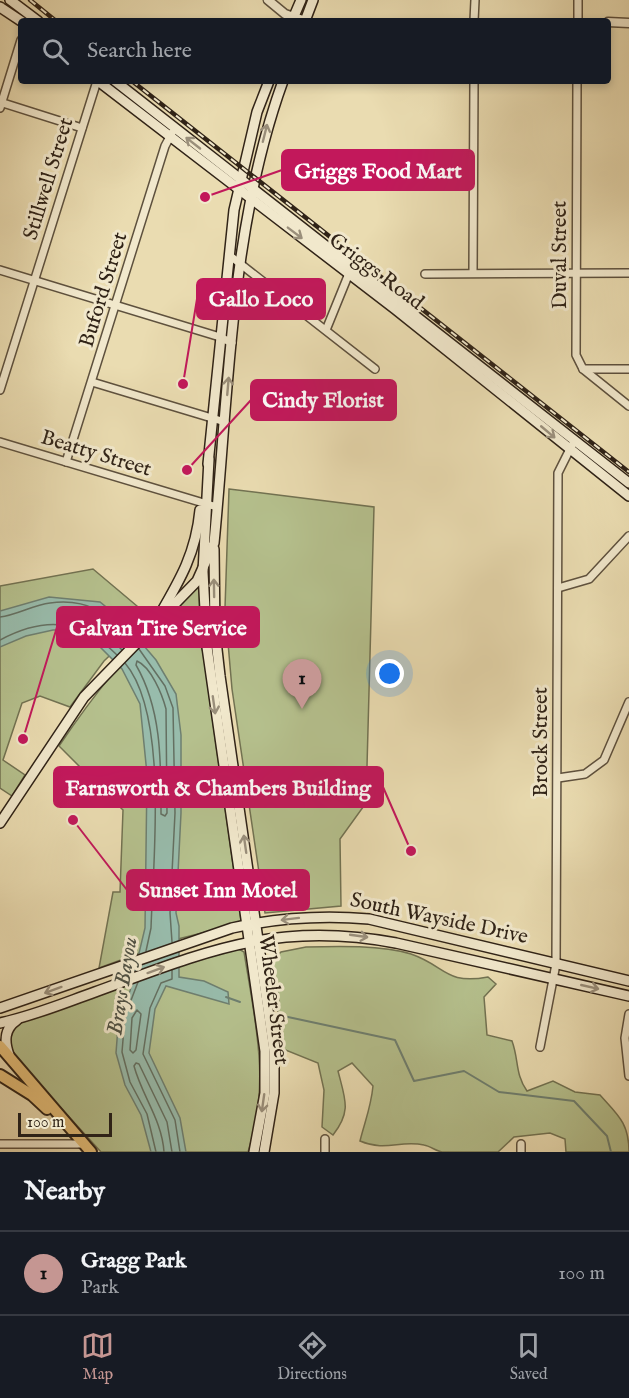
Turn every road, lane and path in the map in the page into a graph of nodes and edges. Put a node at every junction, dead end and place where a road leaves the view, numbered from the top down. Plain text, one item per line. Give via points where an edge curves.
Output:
1 (10, 0) edge
2 (268, 0) edge
3 (301, 0) edge
4 (313, 0) edge
5 (476, 0) edge
6 (578, 0) edge
7 (0, 7) edge
8 (28, 18) edge
9 (292, 18) edge
10 (293, 18) edge
11 (306, 18) edge
12 (474, 18) edge
13 (578, 18) edge
14 (18, 19) edge
15 (611, 22) edge
16 (629, 22) edge
17 (18, 50) edge
18 (96, 84) edge
19 (101, 84) edge
20 (119, 84) edge
21 (268, 84) edge
22 (282, 84) edge
23 (474, 84) edge
24 (578, 84) edge
25 (1, 104) edge
26 (82, 128) junction
27 (175, 128) junction
28 (170, 138) junction
29 (240, 178) junction
30 (251, 187) junction
31 (237, 189) junction
32 (249, 198) junction
33 (229, 255) junction
34 (241, 264) junction
35 (0, 270) edge
36 (351, 270) junction
37 (472, 272) junction
38 (577, 273) junction
39 (629, 273) edge
40 (425, 274) dead end
41 (36, 281) junction
42 (116, 305) junction
43 (326, 330) junction
44 (220, 337) junction
45 (232, 343) junction
46 (375, 369) dead end
47 (583, 369) junction
48 (629, 369) edge
49 (92, 382) junction
50 (0, 390) edge
51 (629, 406) edge
52 (211, 419) junction
53 (225, 422) junction
54 (0, 442) edge
55 (572, 445) junction
56 (66, 462) junction
57 (629, 483) edge
58 (629, 496) edge
59 (204, 503) junction
60 (217, 507) junction
61 (629, 536) edge
62 (214, 543) junction
63 (203, 572) junction
64 (558, 588) junction
65 (156, 621) junction
66 (207, 647) junction
67 (629, 702) edge
68 (558, 778) junction
69 (0, 823) edge
70 (336, 916) junction
71 (257, 923) junction
72 (246, 925) junction
73 (335, 933) junction
74 (259, 939) junction
75 (248, 941) junction
76 (556, 964) junction
77 (553, 978) junction
78 (629, 981) edge
79 (629, 996) edge
80 (0, 1008) edge
81 (629, 1014) edge
82 (17, 1020) junction
83 (0, 1023) edge
84 (0, 1046) edge
85 (540, 1047) dead end
86 (269, 1051) junction
87 (10, 1057) junction
88 (0, 1075) edge
89 (629, 1076) edge
90 (62, 1120) junction
91 (263, 1138) junction
92 (325, 1139) dead end
93 (0, 1144) edge
94 (88, 1148) edge
95 (254, 1152) edge
96 (264, 1152) edge
97 (325, 1152) edge

1 - 8 main road
2 - 9 street
3 - 10 main road
4 - 11 main road
5 - 12 street
6 - 13 street
7 - 14 main road
15 - 16 street
17 - 25 street
18 - 26 street, Stillwell Street
19 - 28 main road, Griggs Road
20 - 27 main road, Griggs Road
21 - 29 main road
30 -> 22 main road
23 - 37 street
24 - 38 street, Duval Street
25 - 26 street
26 - 41 street, Stillwell Street
27 - 28 street, Buford Street
29 -> 27 main road, Griggs Road
28 - 31 main road, Griggs Road
28 - 42 street, Buford Street
29 - 30 main road, Griggs Road
29 - 31 main road
30 - 32 main road
30 - 36 main road, Griggs Road
31 - 32 main road, Griggs Road
31 - 33 main road
32 - 34 main road
32 -> 36 main road, Griggs Road
33 - 34 street
33 - 44 main road
34 - 43 street
34 - 45 main road
35 - 41 street
36 - 43 street
36 - 55 main road, Griggs Road
37 - 38 street
37 - 40 street
38 - 39 street
38 - 47 street, Duval Street via 576,355
41 - 42 street
41 - 50 street, Stillwell Street
42 - 44 street
42 - 49 street, Buford Street
43 - 46 street
44 - 45 street
44 - 52 main road
53 -> 45 main road
47 - 48 street
47 - 51 street
49 - 52 street
49 - 56 street, Buford Street
52 - 53 street
52 - 59 main road
53 - 60 main road
54 - 56 street, Beatty Street
55 - 57 main road, Griggs Road
55 - 58 main road, Griggs Road
55 - 64 street, Brock Street via 558,473
56 - 59 street, Beatty Street
59 - 60 street, Beatty Street
59 - 63 main road, Wheeler Street
59 - 65 main road via 192,553
60 - 62 main road
61 - 64 street via 589,579
62 - 63 main road
71 -> 62 main road, Wheeler Street via 215,632
63 - 65 main road via 178,603
63 - 66 main road, Wheeler Street
64 - 68 street, Brock Street
65 - 66 main road via 181,620 194,626
65 - 69 main road via 84,697
66 -> 72 main road, Wheeler Street
67 - 68 street via 604,760 585,774
68 - 76 street, Brock Street
70 -> 71 main road, South Wayside Drive
70 - 73 main road
70 - 76 main road, South Wayside Drive via 369,919
71 - 72 main road, South Wayside Drive
71 - 74 main road, Wheeler Street
72 - 75 main road, Wheeler Street
72 -> 80 main road, South Wayside Drive
73 - 74 main road, South Wayside Drive
73 -> 77 main road, South Wayside Drive
74 - 75 main road, South Wayside Drive
74 - 86 main road, Wheeler Street
82 -> 75 main road, South Wayside Drive via 209,951
75 - 86 main road, Wheeler Street
76 - 77 street, Brock Street
76 - 78 main road, South Wayside Drive
77 -> 79 main road, South Wayside Drive
77 - 85 street, Brock Street
81 - 89 street via 625,1038
82 - 83 main road, South Wayside Drive
82 - 87 main road via 7,1029 5,1038
84 - 87 main road
86 - 91 main road, Wheeler Street via 274,1093
87 - 90 main road
88 - 90 main road
90 - 94 main road
91 - 95 main road, Wheeler Street
91 - 96 main road, Wheeler Street
92 - 97 street
93 - 94 street

